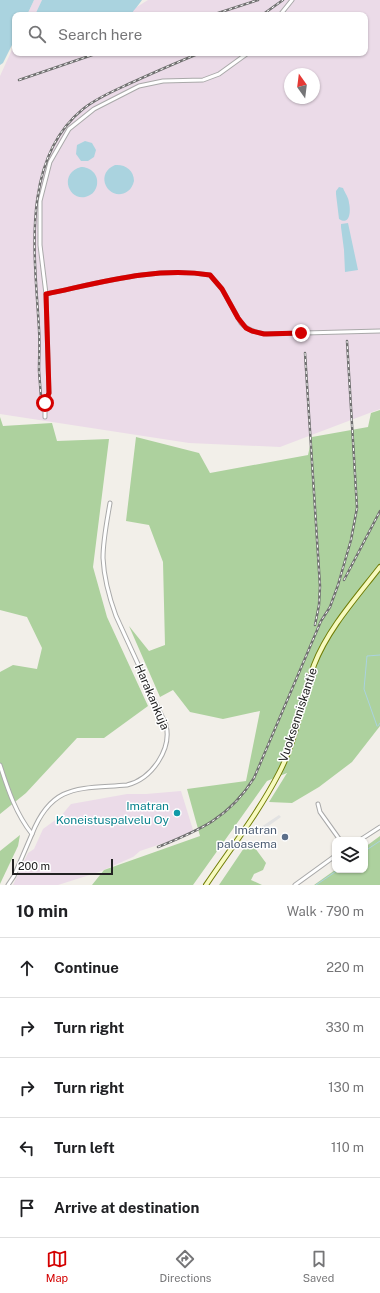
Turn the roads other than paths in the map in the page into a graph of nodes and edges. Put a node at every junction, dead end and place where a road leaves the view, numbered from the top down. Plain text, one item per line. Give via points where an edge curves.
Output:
1 (292, 0) edge
2 (282, 12) edge
3 (244, 56) edge
4 (46, 294) junction
5 (380, 331) edge
6 (45, 417) dead end
7 (110, 503) dead end
8 (380, 567) edge
9 (0, 765) edge
10 (318, 804) dead end
11 (380, 827) edge
12 (32, 834) junction
13 (338, 837) edge
14 (365, 837) edge
15 (332, 858) edge
16 (8, 885) edge
17 (206, 885) edge
18 (294, 885) edge

1 - 2 street
3 - 4 street via 219,74 203,80 163,81 139,86 94,109 69,129 50,162 40,201 40,245
4 - 5 street via 150,274 196,273 210,275 222,289 241,323 252,331 267,334
4 - 6 street via 49,393 45,403
7 - 12 street, Harakankuja via 103,557 110,599 166,724 167,741 155,766 142,778 127,785 83,788 62,794 42,813
8 - 17 street, Vuoksenniskantie via 327,638 314,666 280,772
9 - 12 street via 14,805
10 - 13 street via 320,812
11 - 14 street
12 - 16 street, Harakankuja
15 - 18 street

